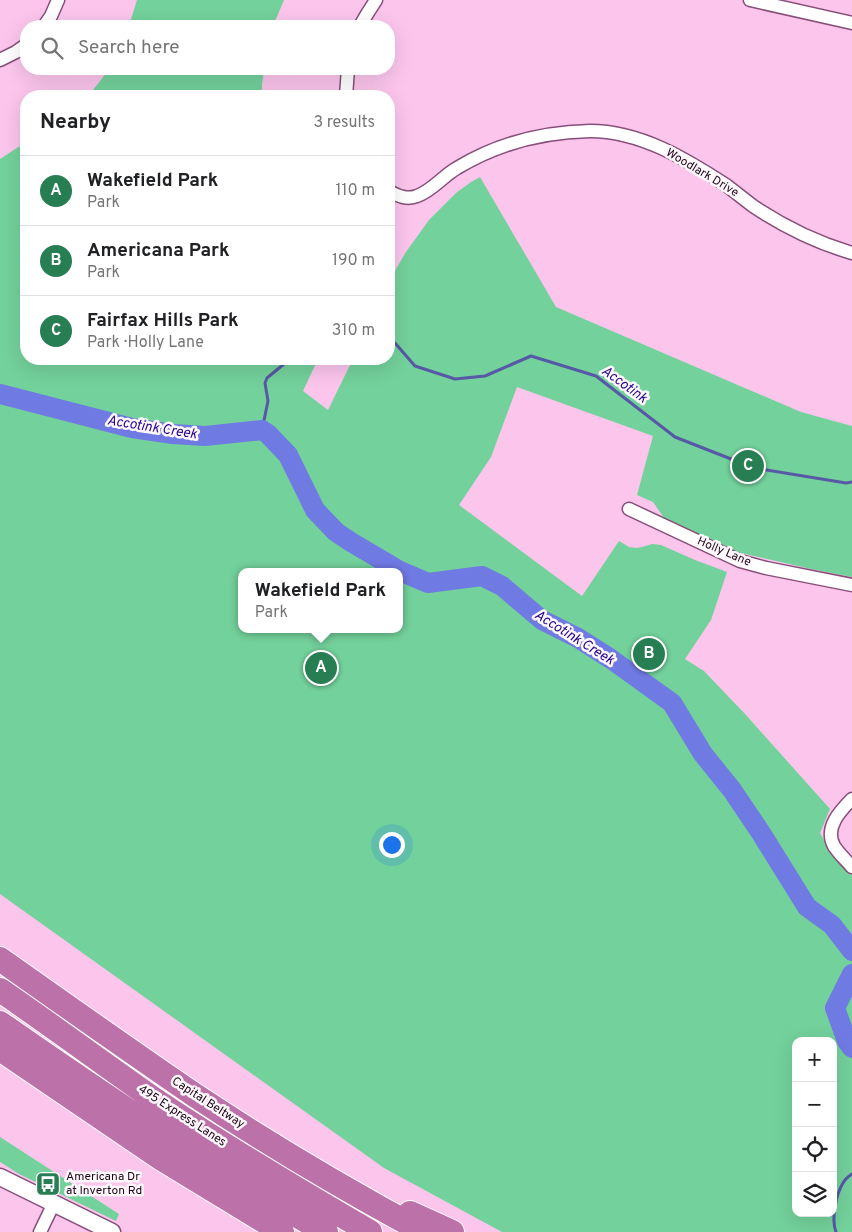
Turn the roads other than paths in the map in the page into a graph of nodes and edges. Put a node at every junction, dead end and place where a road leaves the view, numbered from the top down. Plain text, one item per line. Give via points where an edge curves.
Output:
1 (58, 0) edge
2 (376, 0) edge
3 (750, 0) edge
4 (48, 20) edge
5 (364, 20) edge
6 (852, 22) edge
7 (20, 49) edge
8 (0, 60) edge
9 (348, 75) edge
10 (346, 90) edge
11 (395, 194) edge
12 (852, 253) edge
13 (629, 510) dead end
14 (852, 585) edge
15 (852, 799) edge
16 (852, 867) edge
17 (0, 959) edge
18 (0, 990) edge
19 (0, 1023) edge
20 (0, 1049) edge
21 (162, 1159) junction
22 (309, 1167) junction
23 (0, 1177) edge
24 (54, 1203) junction
25 (40, 1232) edge
26 (112, 1232) edge
27 (266, 1232) edge
28 (282, 1232) edge
29 (326, 1232) edge
30 (370, 1232) edge
31 (424, 1232) edge
32 (452, 1232) edge

1 - 4 street
2 - 5 street
3 - 6 street
7 - 8 street
9 - 10 street
11 - 12 street, Woodlark Drive via 416,197 478,156 523,139 572,131 597,131 638,139 678,156 784,224
13 - 14 street, Holly Lane via 740,561
15 - 16 street via 837,815 830,832 835,847
17 - 22 highway, Capital Beltway via 196,1096
18 - 30 highway, 495 Express Lanes via 202,1130
19 - 29 highway, 495 Express Lanes via 188,1150
20 - 21 highway
21 - 27 highway
21 - 28 highway
22 - 31 highway, Capital Beltway
22 - 32 highway
23 - 24 street
24 - 25 street
24 - 26 street

